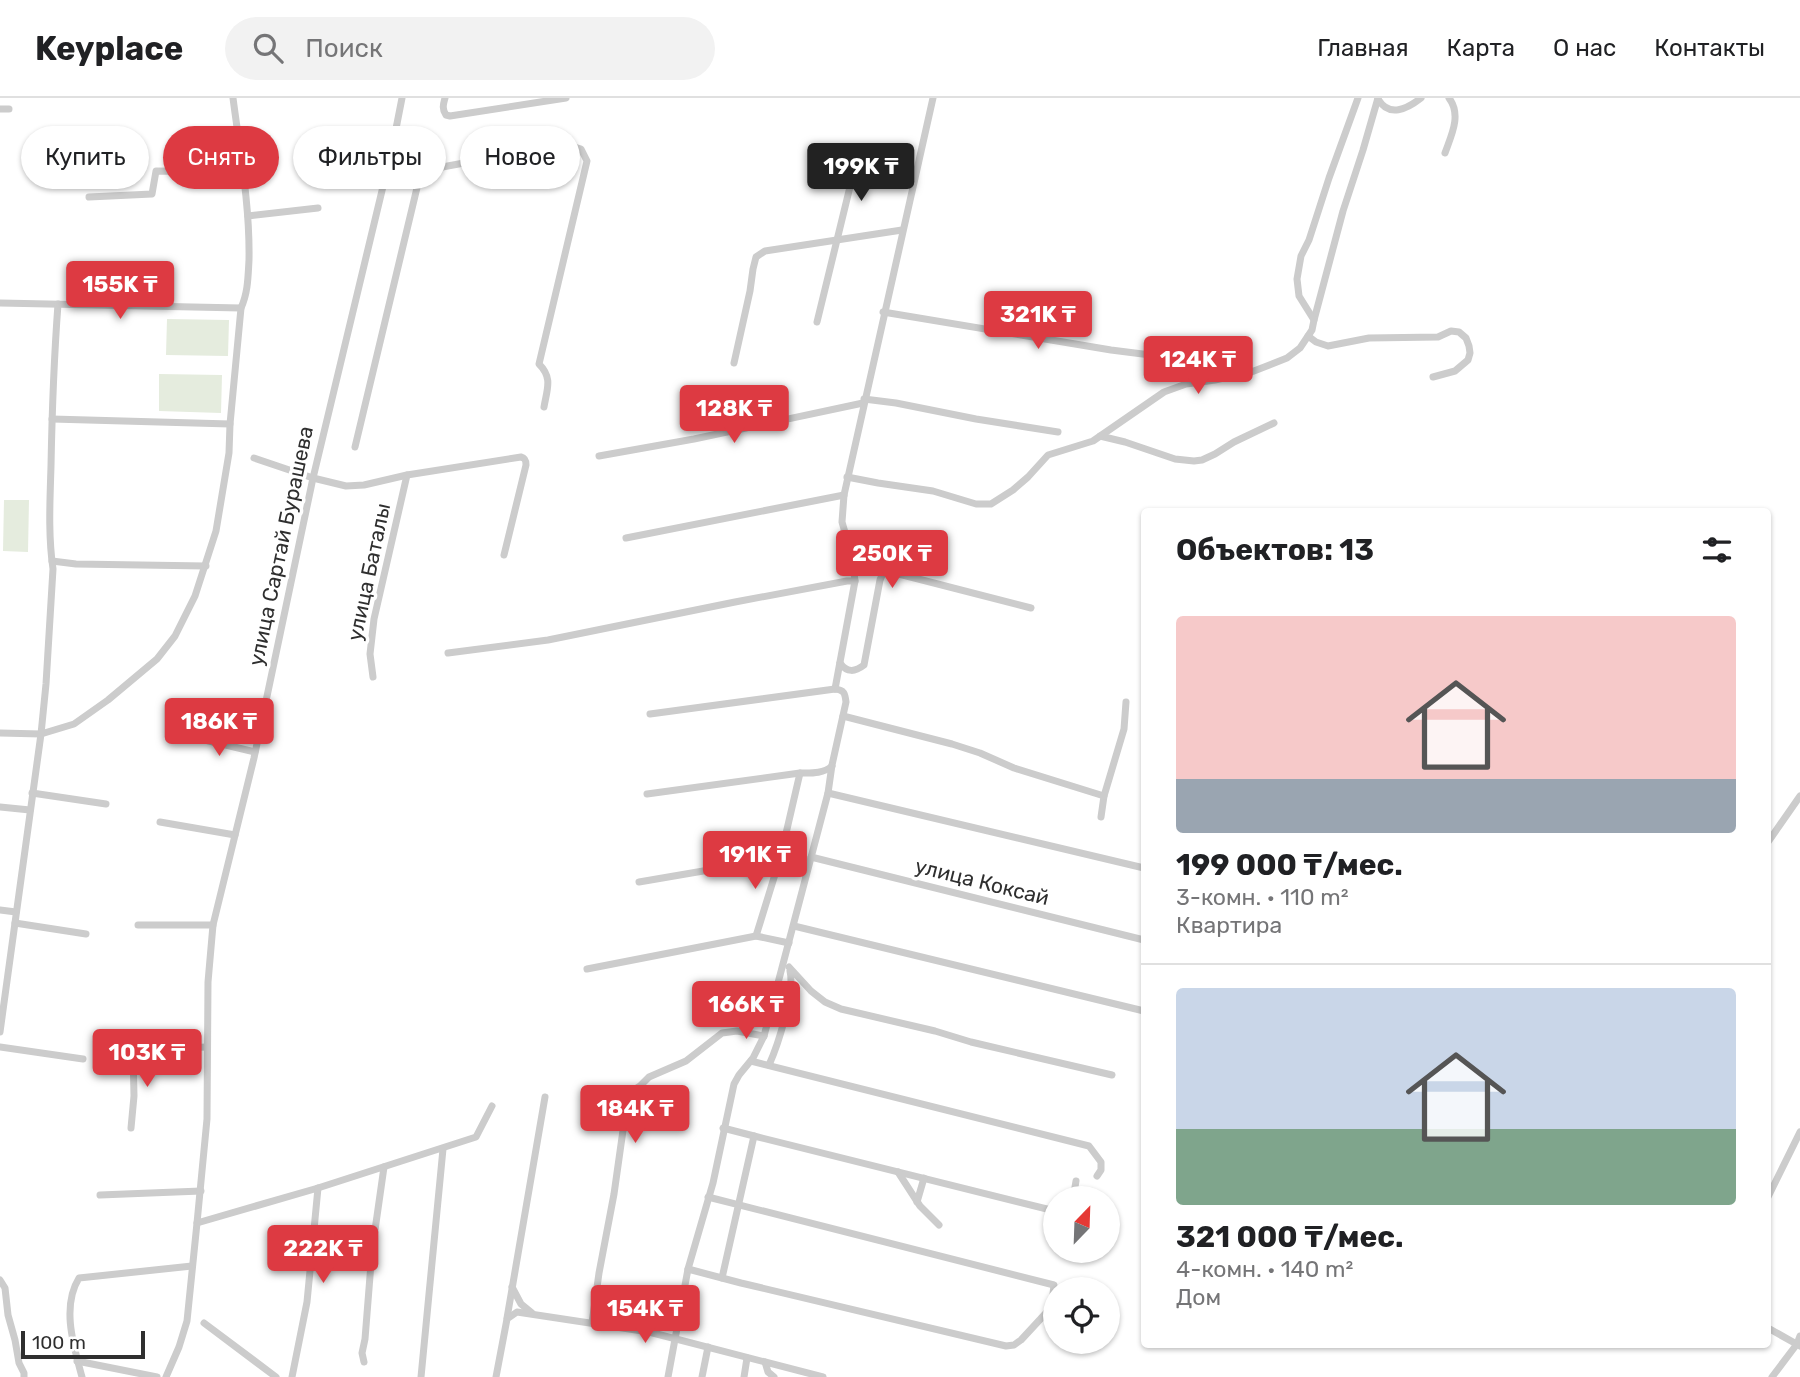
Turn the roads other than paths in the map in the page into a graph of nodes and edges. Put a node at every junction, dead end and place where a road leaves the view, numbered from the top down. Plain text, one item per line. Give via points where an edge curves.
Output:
1 (233, 98) edge
2 (402, 98) edge
3 (445, 98) edge
4 (566, 98) edge
5 (933, 98) edge
6 (1358, 98) edge
7 (1378, 98) edge
8 (1421, 98) edge
9 (1449, 98) edge
10 (0, 109) edge
11 (9, 109) dead end
12 (237, 126) edge
13 (397, 126) edge
14 (1445, 153) dead end
15 (857, 158) dead end
16 (446, 166) edge
17 (163, 171) edge
18 (245, 189) edge
19 (382, 189) edge
20 (417, 189) edge
21 (89, 197) dead end
22 (318, 208) dead end
23 (248, 216) junction
24 (902, 230) junction
25 (836, 240) junction
26 (0, 303) edge
27 (58, 304) junction
28 (241, 308) junction
29 (884, 313) junction
30 (1314, 320) junction
31 (817, 322) dead end
32 (1308, 336) junction
33 (1198, 360) dead end
34 (734, 363) dead end
35 (1433, 377) dead end
36 (864, 401) junction
37 (544, 407) dead end
38 (52, 419) junction
39 (1274, 423) dead end
40 (230, 424) junction
41 (1058, 432) dead end
42 (1100, 436) junction
43 (355, 447) dead end
44 (599, 456) dead end
45 (254, 458) dead end
46 (407, 475) junction
47 (847, 477) junction
48 (313, 478) junction
49 (844, 495) junction
50 (626, 538) dead end
51 (504, 555) dead end
52 (52, 561) junction
53 (206, 566) junction
54 (855, 581) junction
55 (1031, 608) dead end
56 (448, 653) dead end
57 (839, 663) junction
58 (373, 677) dead end
59 (835, 688) junction
60 (1126, 702) dead end
61 (650, 714) dead end
62 (843, 716) junction
63 (0, 733) edge
64 (41, 734) junction
65 (188, 736) dead end
66 (255, 752) junction
67 (832, 765) junction
68 (800, 773) junction
69 (32, 793) junction
70 (828, 793) junction
71 (647, 794) dead end
72 (1104, 796) junction
73 (1800, 796) edge
74 (106, 804) dead end
75 (0, 807) edge
76 (30, 810) junction
77 (1101, 817) dead end
78 (160, 822) dead end
79 (235, 835) junction
80 (1771, 838) edge
81 (780, 855) junction
82 (811, 858) junction
83 (1141, 867) edge
84 (639, 882) dead end
85 (0, 911) edge
86 (16, 912) junction
87 (15, 923) junction
88 (138, 925) dead end
89 (213, 925) junction
90 (794, 926) junction
91 (86, 934) dead end
92 (756, 936) junction
93 (1141, 939) edge
94 (789, 943) junction
95 (787, 964) junction
96 (587, 969) dead end
97 (4, 979) edge
98 (1141, 1010) edge
99 (0, 1032) edge
100 (764, 1036) junction
101 (0, 1047) edge
102 (206, 1047) junction
103 (83, 1059) dead end
104 (751, 1060) junction
105 (769, 1065) junction
106 (1112, 1075) dead end
107 (545, 1097) dead end
108 (492, 1106) dead end
109 (131, 1128) dead end
110 (723, 1128) junction
111 (1800, 1132) edge
112 (754, 1136) junction
113 (443, 1149) junction
114 (384, 1167) junction
115 (898, 1172) junction
116 (1097, 1176) dead end
117 (923, 1178) junction
118 (1076, 1181) dead end
119 (1075, 1186) edge
120 (318, 1188) junction
121 (201, 1191) junction
122 (1771, 1191) edge
123 (100, 1195) dead end
124 (708, 1198) junction
125 (917, 1202) junction
126 (738, 1205) junction
127 (1043, 1208) edge
128 (198, 1223) junction
129 (939, 1225) dead end
130 (192, 1266) junction
131 (688, 1269) junction
132 (722, 1278) junction
133 (0, 1280) edge
134 (512, 1286) junction
135 (533, 1314) junction
136 (507, 1319) junction
137 (204, 1323) dead end
138 (592, 1323) junction
139 (1771, 1329) edge
140 (675, 1338) junction
141 (1799, 1342) edge
142 (708, 1348) junction
143 (747, 1358) junction
144 (77, 1360) junction
145 (364, 1362) dead end
146 (765, 1363) junction
147 (800, 1374) edge
148 (24, 1377) edge
149 (82, 1377) edge
150 (157, 1377) edge
151 (166, 1377) edge
152 (276, 1377) edge
153 (292, 1377) edge
154 (421, 1377) edge
155 (496, 1377) edge
156 (668, 1377) edge
157 (702, 1377) edge
158 (744, 1377) edge
159 (774, 1377) edge
160 (823, 1377) edge
161 (1772, 1377) edge

1 - 12 street
2 - 13 street, улица Сартай Бурашева
3 - 4 street via 446,116
5 - 24 street
6 - 30 street via 1301,256 1299,296
7 - 8 street via 1391,110
7 - 30 street
9 - 14 street via 1455,123
10 - 11 street
15 - 25 street
16 - 37 street via 571,146 585,155 539,364 547,372
17 - 21 street via 156,171 152,194
18 - 23 street
19 - 48 street, улица Сартай Бурашева
20 - 43 street
22 - 23 street
23 - 28 street via 248,273
24 - 25 street
24 - 29 street
25 - 31 street
25 - 34 street via 765,251 757,257
26 - 27 street
27 - 28 street
27 - 38 street
28 - 40 street
29 - 33 street
29 - 36 street
30 - 32 street
32 - 35 street via 1328,346 1369,338 1438,337 1459,332 1469,346 1468,360 1455,371
32 - 42 street via 1287,358 1254,372 1164,392
36 - 41 street
36 - 44 street
36 - 47 street
38 - 40 street
38 - 52 street
39 - 42 street via 1194,461
40 - 53 street via 216,531
42 - 47 street via 1048,455 1013,490 991,504
45 - 48 street
46 - 48 street via 346,486
46 - 51 street via 521,457 526,460
46 - 58 street, улица Баталы via 374,618
47 - 49 street
48 - 66 street, улица Сартай Бурашева
49 - 50 street
49 - 54 street via 842,522
52 - 53 street
52 - 64 street
53 - 64 street via 186,616 157,659 74,724
54 - 56 street via 548,640
54 - 57 street
55 - 57 street via 883,573 864,665 851,671
57 - 59 street
59 - 61 street
59 - 62 street via 845,693
60 - 72 street via 1124,729
62 - 67 street
62 - 72 street via 952,744
63 - 64 street
64 - 69 street
65 - 66 street
66 - 79 street, улица Сартай Бурашева
67 - 68 street via 817,773
67 - 70 street
68 - 71 street
68 - 81 street
69 - 74 street
69 - 76 street
70 - 82 street
70 - 83 street
72 - 77 street
73 - 80 street
75 - 76 street
76 - 86 street
78 - 79 street
79 - 89 street, улица Сартай Бурашева
81 - 84 street
81 - 92 street
82 - 90 street
82 - 93 street, улица Коксай
85 - 86 street
86 - 87 street
87 - 91 street
87 - 97 street
88 - 89 street
89 - 102 street, улица Сартай Бурашева
90 - 94 street
90 - 98 street
92 - 94 street
92 - 96 street
94 - 95 street
95 - 100 street
95 - 105 street via 792,979
95 - 106 street via 811,991 841,1009
97 - 99 street
100 - 104 street
100 - 138 street via 722,1033 686,1061 649,1077 631,1092
101 - 103 street
102 - 109 street via 128,1050 134,1096
102 - 121 street, улица Сартай Бурашева
104 - 105 street
104 - 110 street via 734,1084
105 - 116 street via 1089,1146 1101,1162
107 - 134 street
108 - 113 street via 476,1137
110 - 112 street
110 - 124 street
111 - 122 street
112 - 115 street
112 - 126 street
113 - 114 street
113 - 154 street
114 - 120 street
114 - 145 street
115 - 117 street
115 - 125 street
117 - 125 street
117 - 127 street
118 - 119 street
120 - 128 street
120 - 153 street via 307,1302
121 - 123 street
121 - 128 street, улица Сартай Бурашева
124 - 126 street
124 - 131 street
125 - 129 street
126 - 132 street
126 - 132 street via 1054,1284 1052,1303 1021,1340 1006,1346
128 - 130 street, улица Сартай Бурашева
130 - 144 street via 79,1278 71,1321
130 - 151 street, улица Сартай Бурашева via 187,1321
131 - 132 street
131 - 140 street
133 - 148 street
134 - 135 street via 521,1304
134 - 136 street
135 - 136 street via 517,1312
135 - 138 street
136 - 155 street
137 - 152 street
138 - 140 street
139 - 141 street
140 - 142 street
140 - 156 street
141 - 161 street
142 - 143 street
142 - 157 street
143 - 146 street
143 - 158 street
144 - 149 street
144 - 150 street
146 - 147 street
146 - 159 street
147 - 160 street

